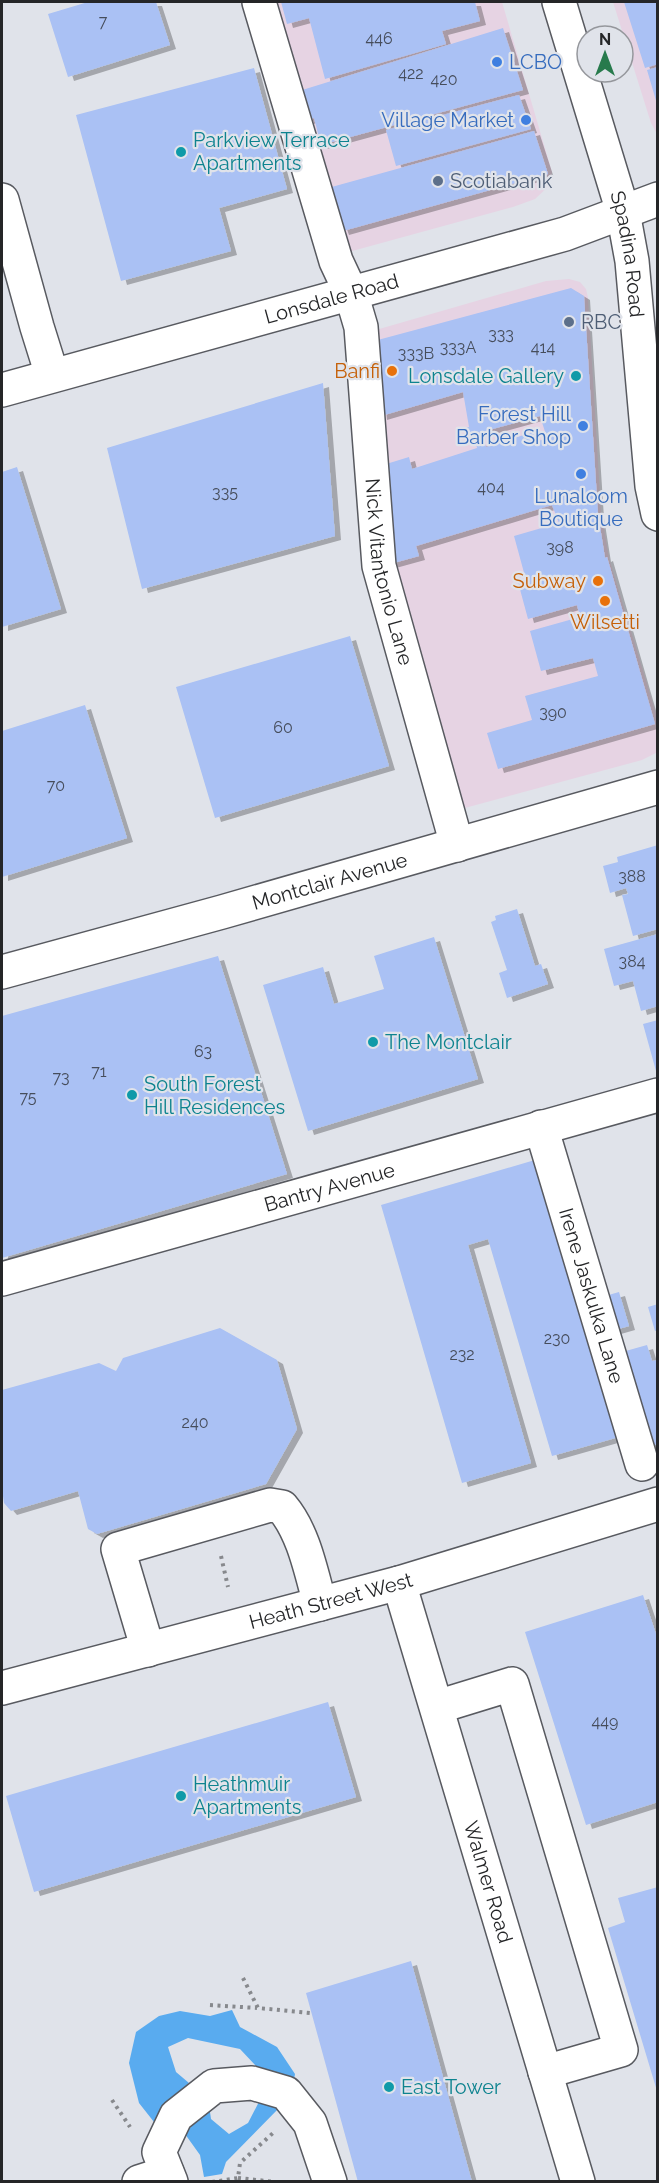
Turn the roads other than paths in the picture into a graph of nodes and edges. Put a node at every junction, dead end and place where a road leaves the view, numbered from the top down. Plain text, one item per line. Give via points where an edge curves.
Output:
1 (259, 2) edge
2 (559, 2) edge
3 (657, 199) edge
4 (2, 200) edge
5 (622, 212) junction
6 (351, 293) junction
7 (52, 375) junction
8 (2, 390) edge
9 (657, 514) edge
10 (657, 787) edge
11 (457, 845) junction
12 (2, 972) edge
13 (657, 1095) edge
14 (541, 1127) junction
15 (2, 1279) edge
16 (642, 1464) dead end
17 (657, 1503) edge
18 (399, 1582) junction
19 (320, 1604) junction
20 (148, 1650) junction
21 (2, 1688) edge
22 (436, 1707) junction
23 (545, 2072) junction
24 (159, 2179) edge
25 (330, 2181) edge
26 (578, 2181) edge

1 - 6 street, Nick Vitantonio Lane via 336,261
2 - 5 street, Spadina Road
3 - 5 street, Lonsdale Road
4 - 7 street
5 - 6 street, Lonsdale Road via 565,234
5 - 9 street, Spadina Road via 632,261
6 - 7 street, Lonsdale Road
6 - 11 street, Nick Vitantonio Lane via 361,327 379,566
7 - 8 street, Lonsdale Road
10 - 11 street, Montclair Avenue
11 - 12 street, Montclair Avenue
13 - 14 street, Bantry Avenue
14 - 15 street, Bantry Avenue
14 - 16 street, Irene Jaskulka Lane
17 - 18 street, Heath Street West
18 - 19 street, Heath Street West
18 - 22 street, Walmer Road
19 - 20 street, Heath Street West
19 - 20 street via 291,1518 282,1507 270,1505 118,1549
20 - 21 street, Heath Street West
22 - 23 street, Walmer Road
22 - 23 street via 512,1684 556,1830 621,2050
23 - 26 street, Walmer Road
24 - 25 street via 159,2152 176,2116 214,2086 252,2084 286,2093 310,2123

